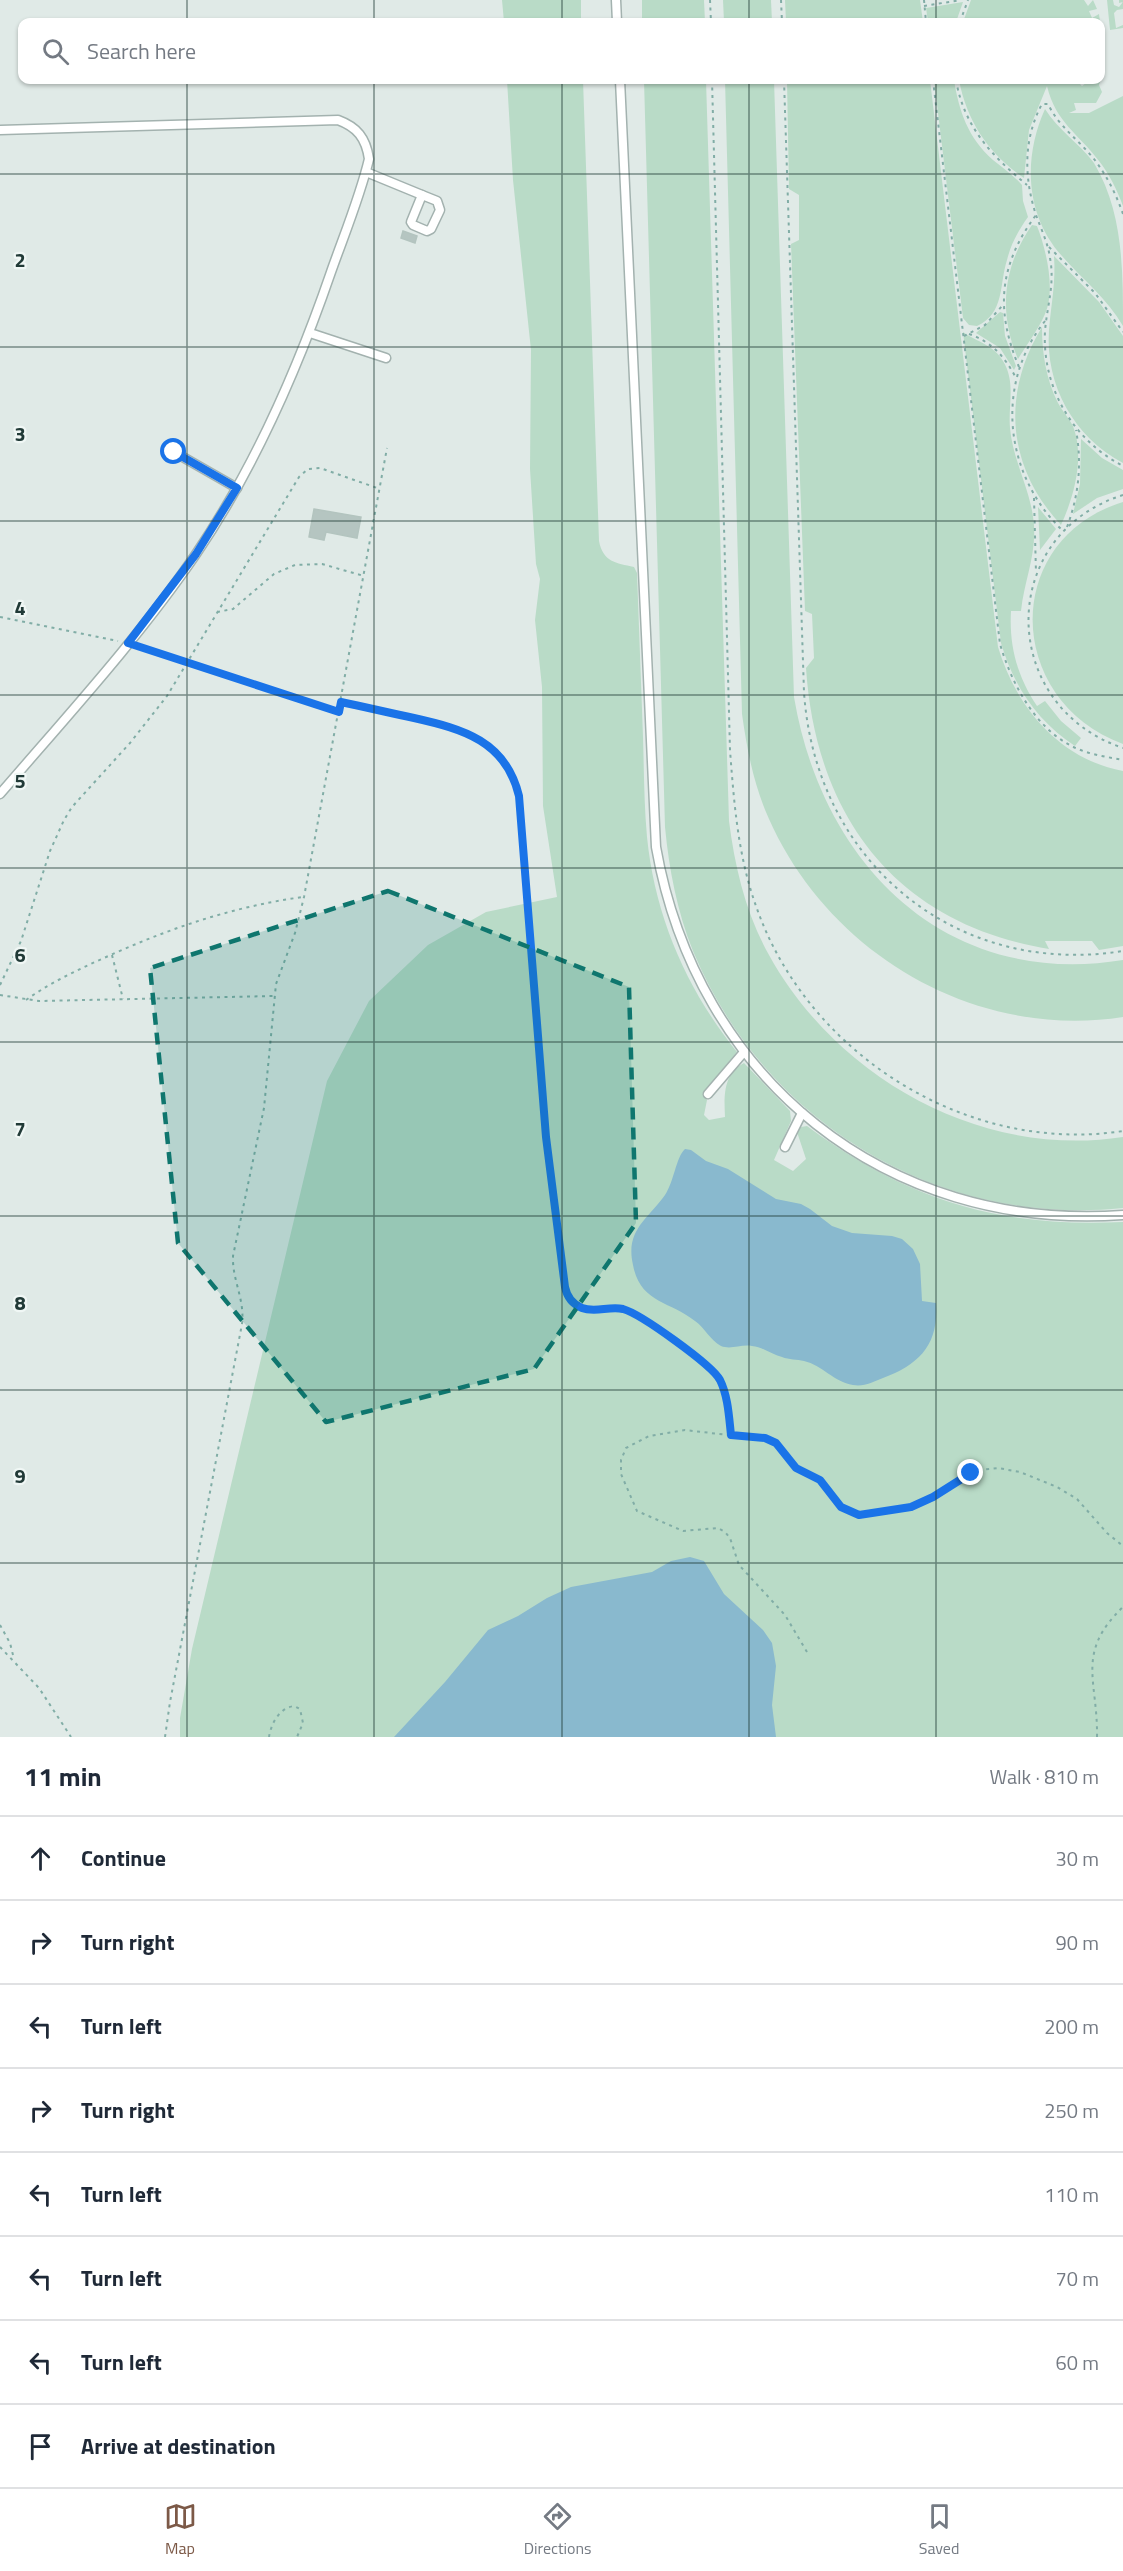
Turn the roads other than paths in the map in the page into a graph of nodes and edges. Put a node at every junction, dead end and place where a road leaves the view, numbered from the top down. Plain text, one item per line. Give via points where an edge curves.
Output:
1 (616, 0) edge
2 (617, 18) edge
3 (620, 84) edge
4 (0, 130) edge
5 (366, 172) junction
6 (422, 195) dead end
7 (310, 333) junction
8 (386, 358) dead end
9 (174, 452) dead end
10 (237, 488) junction
11 (0, 794) edge
12 (744, 1052) junction
13 (708, 1094) dead end
14 (802, 1113) junction
15 (785, 1147) dead end
16 (1123, 1215) edge

1 - 2 lane
3 - 12 lane via 656,847 667,901 685,953 717,1014
4 - 5 lane via 338,120 351,125 367,146
5 - 6 lane
5 - 7 lane
7 - 8 lane
7 - 10 lane via 275,415
9 - 10 lane
10 - 11 lane via 196,554 128,643
12 - 13 lane
12 - 14 lane
14 - 15 lane
14 - 16 lane via 872,1161 965,1200 1046,1215

